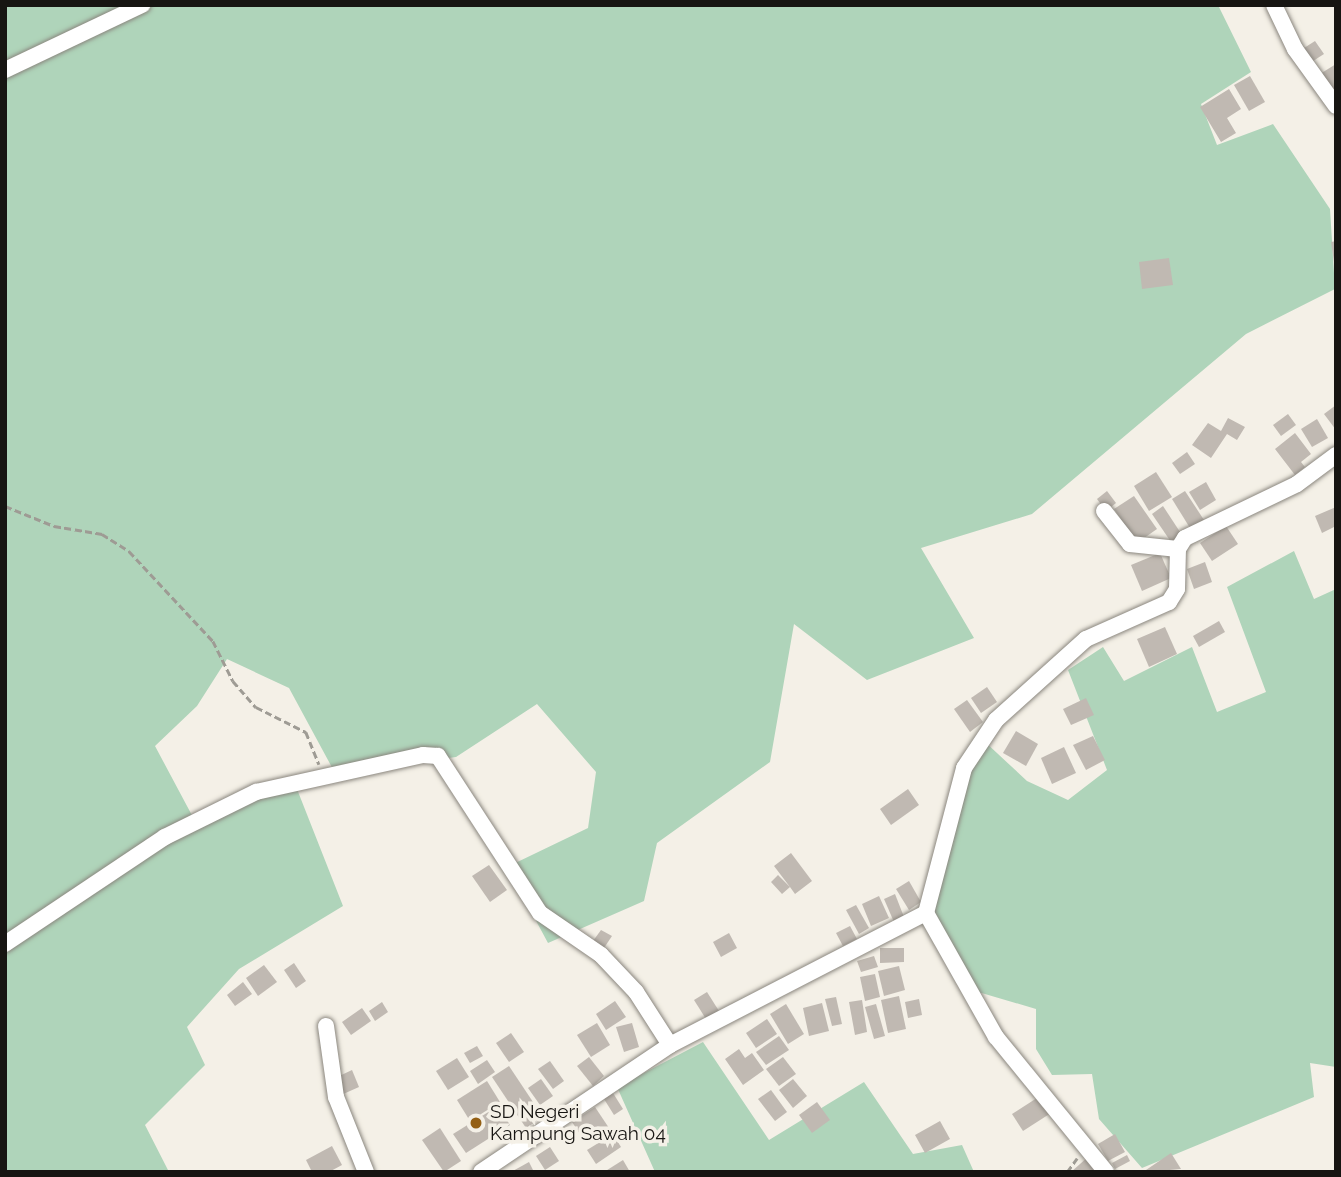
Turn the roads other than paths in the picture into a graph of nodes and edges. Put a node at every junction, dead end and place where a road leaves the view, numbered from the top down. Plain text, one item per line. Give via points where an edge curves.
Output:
1 (142, 5) edge
2 (1274, 5) edge
3 (5, 70) edge
4 (1336, 106) edge
5 (1336, 455) edge
6 (1104, 511) dead end
7 (1178, 549) junction
8 (926, 914) junction
9 (5, 944) edge
10 (326, 1026) dead end
11 (670, 1045) junction
12 (366, 1172) edge
13 (481, 1172) edge
14 (1106, 1172) edge

1 - 3 street
2 - 4 street via 1295,49
5 - 7 street via 1297,484 1185,538
6 - 7 street via 1130,544
7 - 8 street via 1177,589 1169,602 1086,639 996,720 964,768
8 - 11 street
8 - 14 street via 996,1037
9 - 11 street via 165,837 256,792 423,755 439,756 540,913 601,956 636,992
10 - 12 street via 336,1097
11 - 13 street

